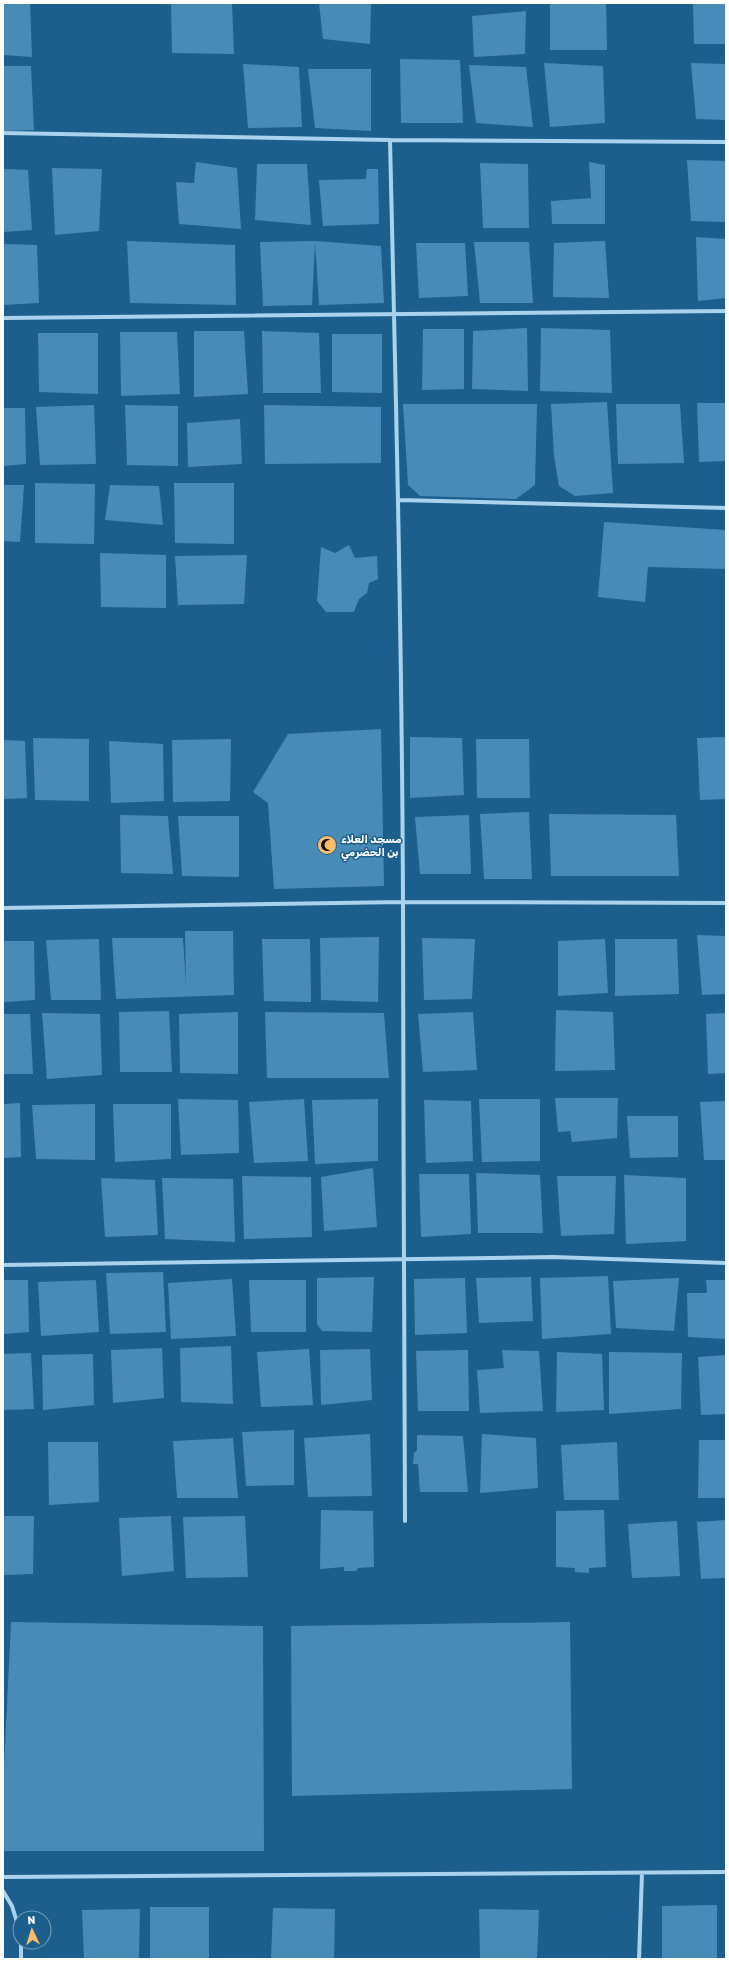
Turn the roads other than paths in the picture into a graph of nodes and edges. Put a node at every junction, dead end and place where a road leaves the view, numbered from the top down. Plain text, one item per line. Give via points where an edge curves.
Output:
1 (3, 133) edge
2 (390, 140) junction
3 (726, 142) edge
4 (726, 311) edge
5 (394, 315) junction
6 (3, 318) edge
7 (399, 500) junction
8 (726, 508) edge
9 (403, 902) junction
10 (726, 903) edge
11 (3, 908) edge
12 (403, 1259) junction
13 (726, 1263) edge
14 (3, 1265) edge
15 (405, 1521) dead end
16 (726, 1872) edge
17 (642, 1873) junction
18 (3, 1877) edge
19 (3, 1891) edge
20 (13, 1910) edge
21 (639, 1959) edge

1 - 2 street
2 - 3 street
2 - 5 street
4 - 5 street
5 - 6 street
5 - 7 street
7 - 8 street
7 - 9 street
9 - 10 street
9 - 11 street
9 - 12 street
12 - 13 street via 553,1257
12 - 14 street
12 - 15 street
16 - 17 street
17 - 18 street
17 - 21 street
19 - 20 street

